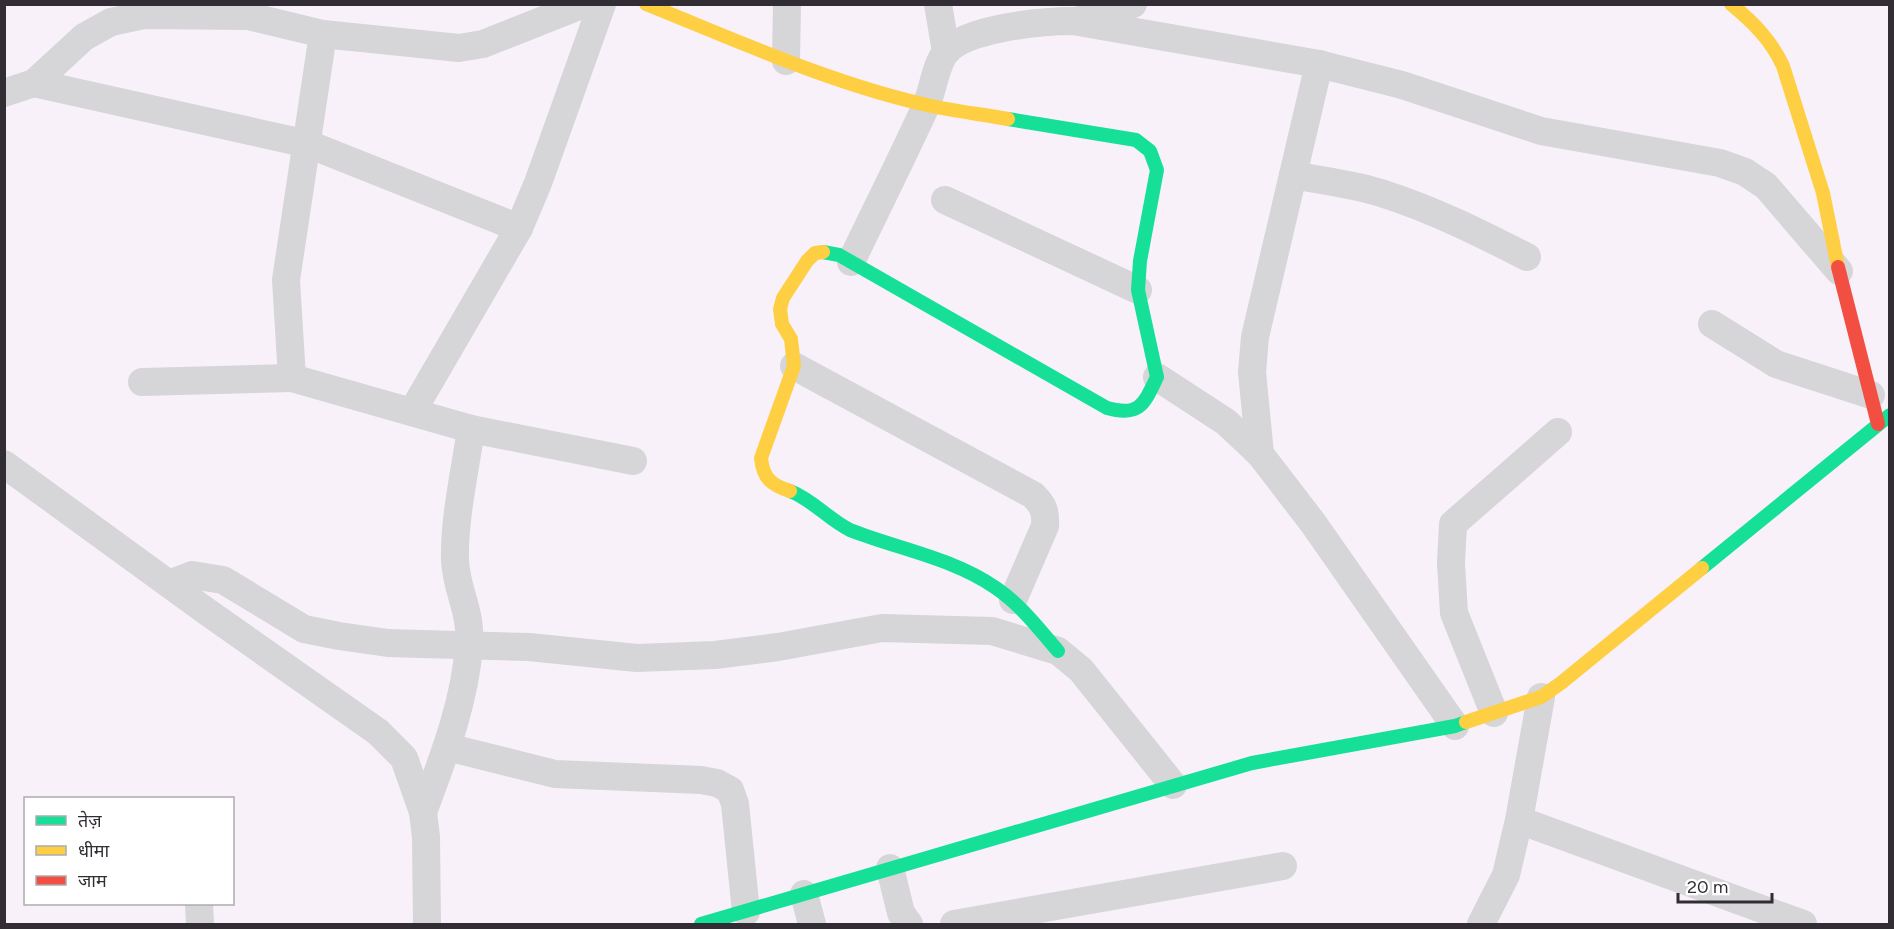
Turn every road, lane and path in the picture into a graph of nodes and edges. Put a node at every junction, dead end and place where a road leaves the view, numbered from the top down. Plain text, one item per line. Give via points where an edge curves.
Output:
1 (584, 4) edge
2 (602, 4) edge
3 (646, 4) edge
4 (787, 4) edge
5 (938, 4) edge
6 (1133, 4) edge
7 (1731, 4) edge
8 (1074, 21) junction
9 (323, 34) junction
10 (946, 52) junction
11 (786, 61) junction
12 (1319, 64) junction
13 (34, 83) junction
14 (4, 93) edge
15 (927, 105) junction
16 (308, 144) junction
17 (1293, 175) junction
18 (945, 200) dead end
19 (519, 228) junction
20 (1527, 257) dead end
21 (851, 262) junction
22 (1839, 271) junction
23 (1138, 290) junction
24 (1712, 324) dead end
25 (794, 366) junction
26 (1157, 377) junction
27 (292, 378) junction
28 (142, 382) dead end
29 (1880, 411) edge
30 (412, 412) junction
31 (471, 429) junction
32 (1558, 432) dead end
33 (1260, 454) junction
34 (633, 461) dead end
35 (4, 464) edge
36 (169, 584) junction
37 (1013, 600) junction
38 (469, 645) junction
39 (1058, 651) junction
40 (1541, 697) junction
41 (1494, 713) junction
42 (1455, 726) junction
43 (447, 747) junction
44 (1173, 785) junction
45 (423, 812) junction
46 (1519, 820) junction
47 (1283, 866) dead end
48 (890, 868) junction
49 (804, 894) junction
50 (199, 905) edge
51 (746, 912) junction
52 (200, 924) edge
53 (427, 924) edge
54 (702, 924) edge
55 (812, 924) edge
56 (909, 924) edge
57 (954, 924) edge
58 (1481, 924) edge
59 (1803, 924) edge

1 - 9 street via 483,44 459,48
2 - 19 street
3 - 11 street
4 - 11 street
5 - 10 street
6 - 8 street
7 - 22 street via 1775,46 1823,193
8 - 10 street via 1004,27 960,42
8 - 12 street
9 - 13 street via 248,16 144,15 111,22 84,37
9 - 16 street
10 - 15 street
11 - 15 street
12 - 17 street
12 - 22 street via 1402,85 1541,131 1720,163 1745,172 1766,186
13 - 14 street
13 - 16 street
15 - 21 street
15 - 23 street via 1136,140 1150,151 1157,170
16 - 19 street
16 - 27 street via 286,280
17 - 20 street via 1381,193 1446,217
17 - 33 street via 1255,337 1252,372
18 - 23 street
19 - 30 street
21 - 25 street via 827,251 815,253 783,298 782,324 791,339
21 - 26 street via 1107,408 1131,412 1142,406
22 - 29 street
23 - 26 street
24 - 29 street via 1776,364
25 - 37 street via 1033,495 1042,504 1045,526
25 - 37 street via 761,458 761,471 768,483 806,498 848,530 960,568
26 - 33 street via 1226,422
27 - 28 street
27 - 30 street
29 - 40 street
30 - 31 street
31 - 34 street
31 - 38 street via 455,562 469,620
32 - 41 street via 1453,524 1450,563 1454,613
33 - 42 street
35 - 36 street
36 - 38 street via 192,575 223,580 304,629 388,643
36 - 45 street via 378,732 404,758
37 - 39 street
38 - 39 street via 637,658 715,655 882,628 992,631
38 - 43 street via 463,689
39 - 44 street via 1082,670
40 - 41 street
40 - 46 street
41 - 42 street
42 - 44 street via 1252,763
43 - 45 street
43 - 51 street via 555,774 701,780 730,790 735,804
44 - 48 street
45 - 53 street
46 - 58 street via 1506,875
46 - 59 street
47 - 57 street
48 - 49 street
48 - 56 street via 901,913
49 - 51 street
49 - 55 street
50 - 52 street
51 - 54 street

